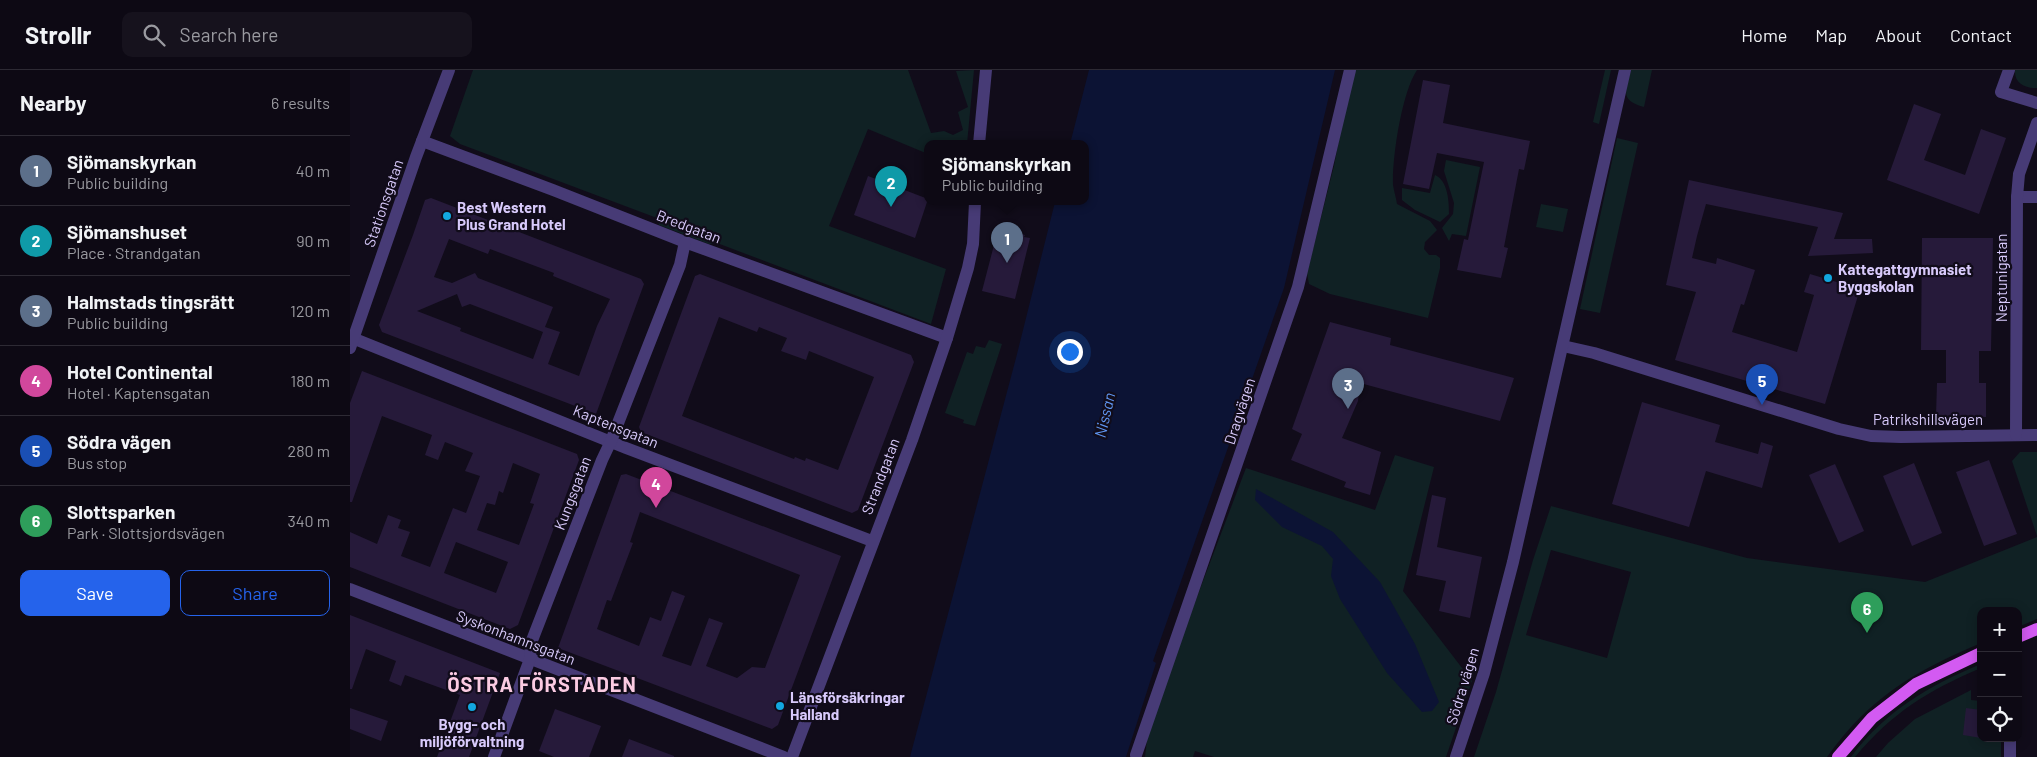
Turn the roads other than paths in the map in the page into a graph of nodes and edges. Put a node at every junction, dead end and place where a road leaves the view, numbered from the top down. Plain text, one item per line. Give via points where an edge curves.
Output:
1 (449, 70) edge
2 (986, 70) edge
3 (1350, 70) edge
4 (1625, 70) edge
5 (2009, 70) edge
6 (2037, 103) edge
7 (2037, 124) edge
8 (979, 140) edge
9 (422, 141) junction
10 (2017, 197) junction
11 (2037, 197) edge
12 (975, 205) edge
13 (685, 242) junction
14 (946, 338) junction
15 (351, 341) edge
16 (1563, 346) junction
17 (2016, 436) junction
18 (2037, 436) edge
19 (611, 441) junction
20 (872, 542) junction
21 (350, 588) edge
22 (2037, 629) edge
23 (2022, 635) edge
24 (1977, 655) edge
25 (530, 659) junction
26 (2010, 742) edge
27 (1136, 755) dead end
28 (494, 757) edge
29 (784, 757) edge
30 (792, 757) edge
31 (1456, 757) edge
32 (1838, 757) edge
33 (2010, 757) edge

1 - 9 street, Stationsgatan
2 - 8 street
3 - 27 street, Dragvägen via 1298,287
4 - 16 street, Södra vägen
5 - 6 street via 2001,92
7 - 10 street, Neptunigatan via 2020,174
9 - 13 street, Bredgatan
9 - 15 street, Stationsgatan
10 - 11 street
10 - 17 street, Neptunigatan
12 - 14 street, Strandgatan via 968,268
13 - 14 street, Bredgatan
13 - 19 street, Kungsgatan via 680,265
14 - 20 street, Strandgatan via 912,440
15 - 19 street, Kaptensgatan
16 - 17 street, Patrikshillsvägen via 1868,436
16 - 31 street, Södra vägen via 1502,608
17 - 18 street, Patrikshillsvägen
19 - 20 street, Kaptensgatan
19 - 25 street, Kungsgatan via 531,643
20 - 30 street, Strandgatan
21 - 25 street, Syskonhamnsgatan
22 - 23 main road
24 - 32 main road via 1916,684 1872,718
25 - 28 street, Kungsgatan
25 - 29 street, Syskonhamnsgatan
26 - 33 street

